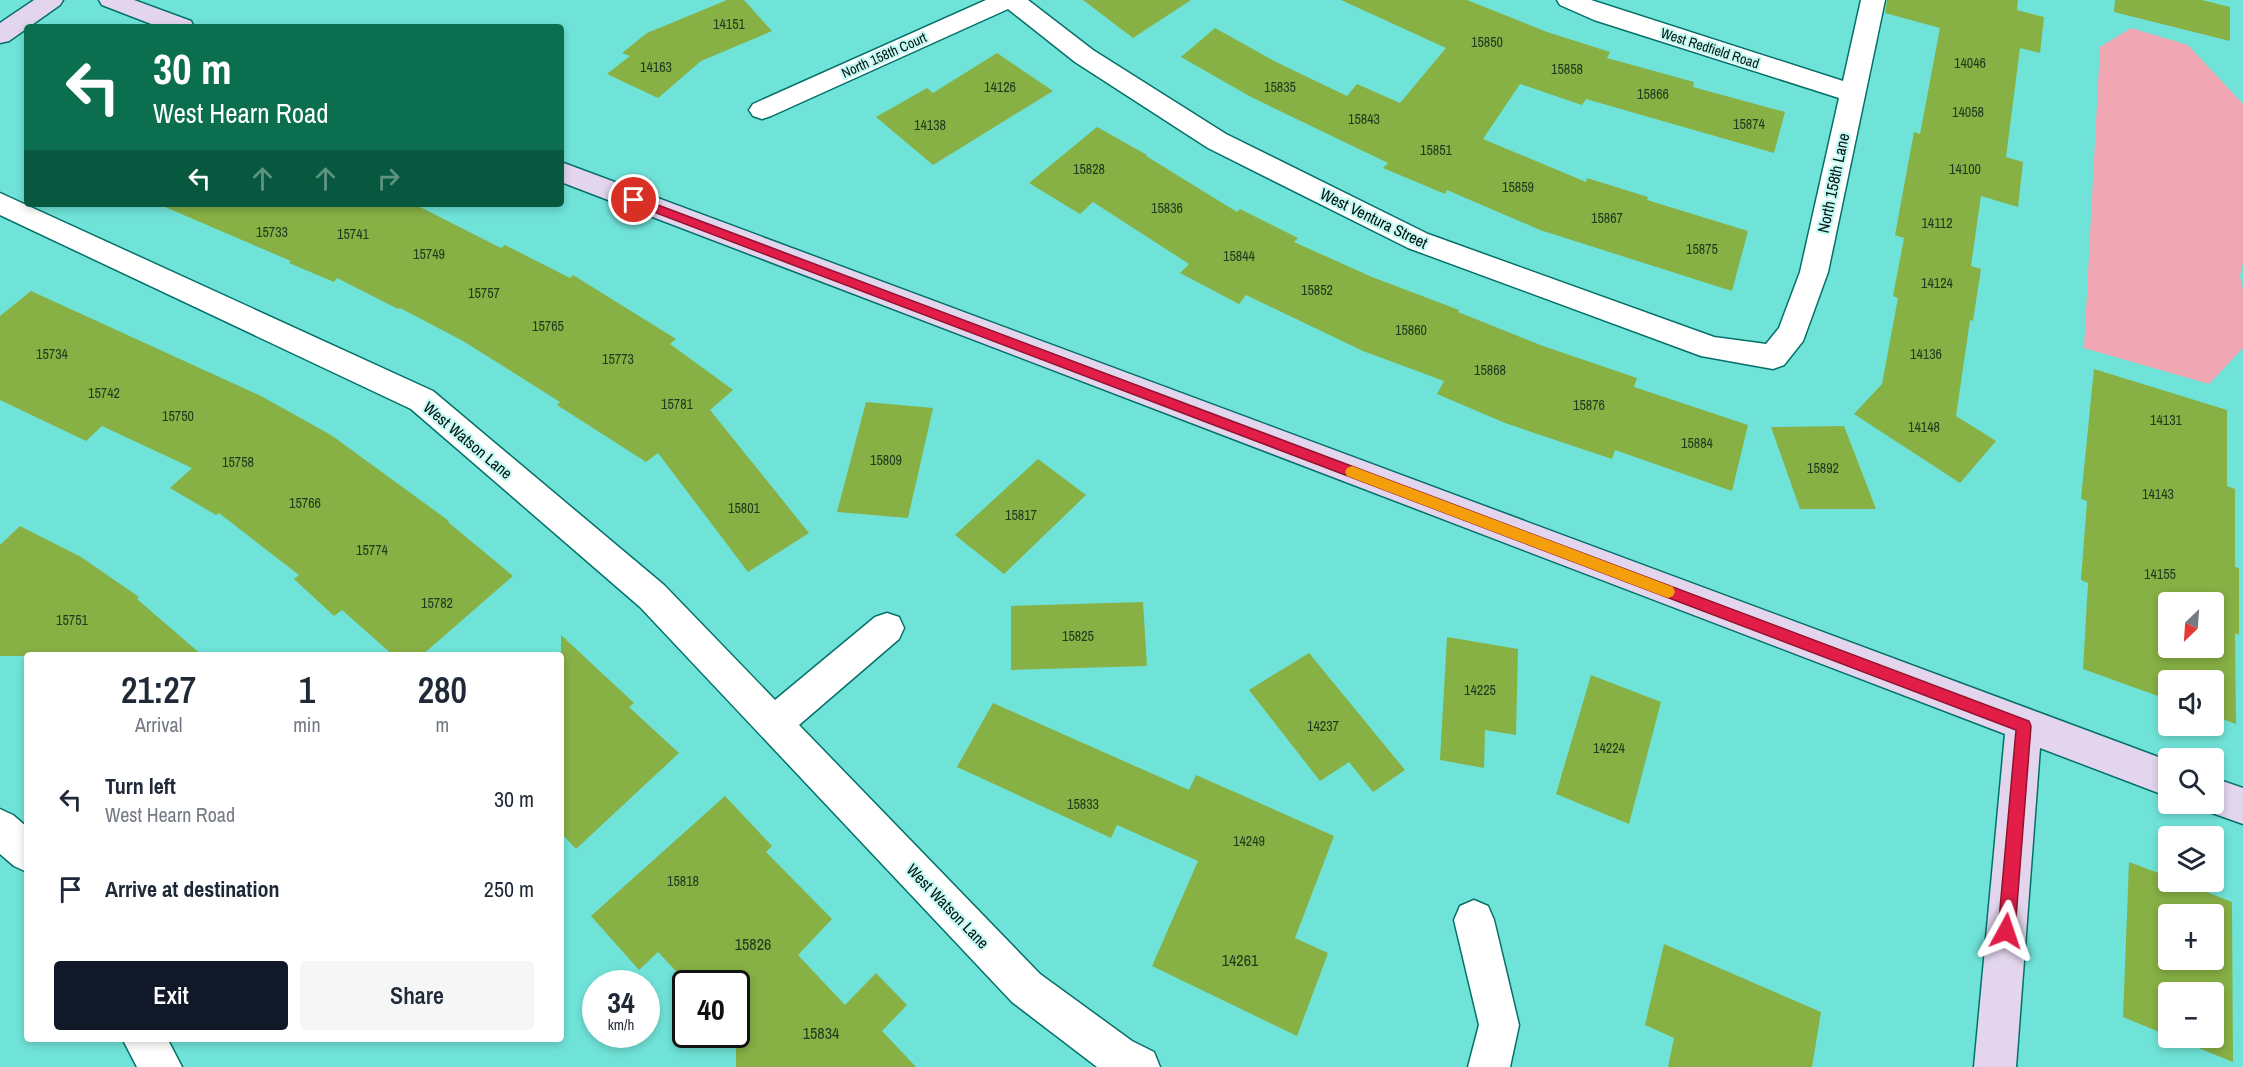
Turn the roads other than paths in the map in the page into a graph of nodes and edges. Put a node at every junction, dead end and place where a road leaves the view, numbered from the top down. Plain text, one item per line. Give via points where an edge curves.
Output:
1 (51, 0) edge
2 (111, 0) edge
3 (1007, 0) edge
4 (1012, 0) edge
5 (1569, 0) edge
6 (1873, 0) edge
7 (174, 24) edge
8 (0, 35) edge
9 (1853, 93) junction
10 (762, 110) dead end
11 (564, 173) edge
12 (0, 203) edge
13 (1773, 357) joint
14 (886, 628) dead end
15 (774, 724) junction
16 (2024, 726) junction
17 (2158, 775) edge
18 (2224, 799) edge
19 (2243, 806) edge
20 (0, 828) edge
21 (24, 850) edge
22 (1474, 920) dead end
23 (145, 1042) edge
24 (161, 1067) edge
25 (1139, 1067) edge
26 (1489, 1067) edge
27 (1995, 1067) edge

1 - 8 street
2 - 7 street
3 - 10 street, North 158th Court
4 - 13 street, West Ventura Street via 1084,56 1217,141 1418,241 1712,348
5 - 9 street, West Redfield Road
6 - 9 street, North 158th Lane
9 - 13 street, North 158th Lane via 1814,272 1792,333
11 - 16 street
12 - 15 street, West Watson Lane via 422,400 652,596
14 - 15 street
15 - 25 street, West Watson Lane via 1026,988 1117,1056
16 - 17 street
16 - 27 street
18 - 19 street
20 - 21 street
22 - 26 street via 1499,1025
23 - 24 street

